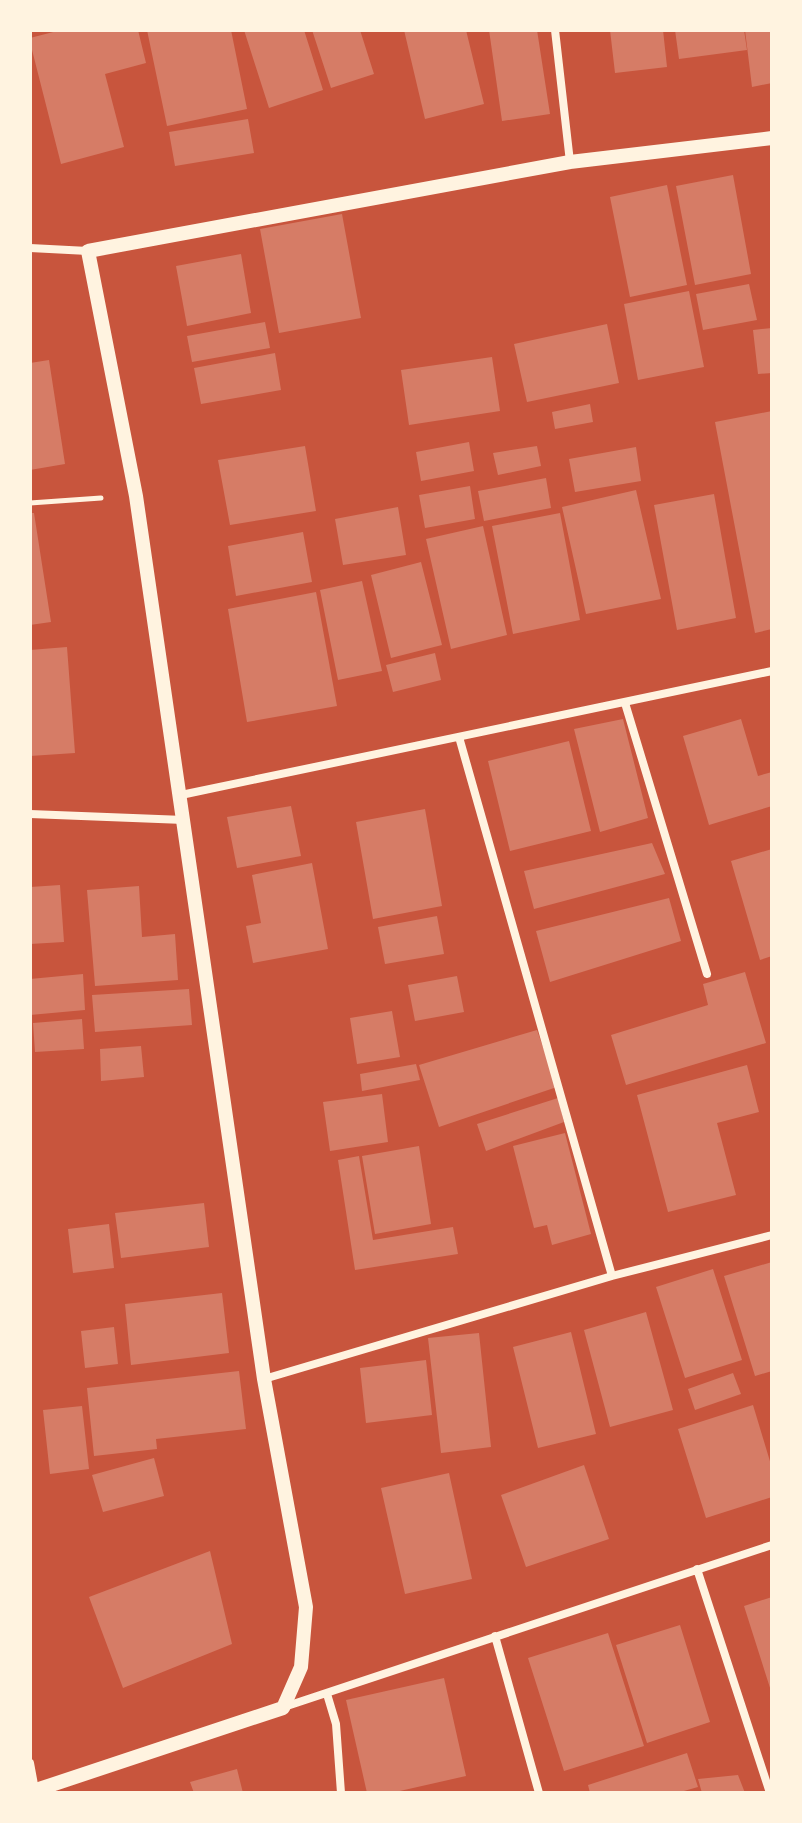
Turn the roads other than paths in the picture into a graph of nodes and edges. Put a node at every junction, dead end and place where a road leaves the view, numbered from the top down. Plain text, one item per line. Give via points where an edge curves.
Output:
1 (555, 30) edge
2 (772, 138) edge
3 (570, 162) junction
4 (30, 248) edge
5 (88, 251) junction
6 (772, 671) edge
7 (625, 703) junction
8 (459, 737) junction
9 (181, 795) junction
10 (30, 814) edge
11 (184, 820) junction
12 (707, 974) dead end
13 (772, 1235) edge
14 (612, 1276) junction
15 (264, 1379) junction
16 (772, 1545) edge
17 (697, 1569) junction
18 (495, 1636) junction
19 (327, 1694) junction
20 (283, 1708) junction
21 (30, 1763) edge
22 (33, 1791) edge
23 (341, 1793) edge
24 (539, 1793) edge
25 (770, 1793) edge

1 - 3 street
2 - 3 street
3 - 5 street
4 - 5 street
5 - 9 street via 136,496
6 - 7 street
7 - 8 street
7 - 12 street
8 - 9 street
8 - 14 street
9 - 11 street
10 - 11 street
11 - 15 street
13 - 14 street
14 - 15 street
15 - 20 street via 306,1607 301,1667
16 - 17 street
17 - 18 street
17 - 25 street
18 - 19 street
18 - 24 street
19 - 20 street
19 - 23 street via 336,1724
20 - 22 street
21 - 22 street

